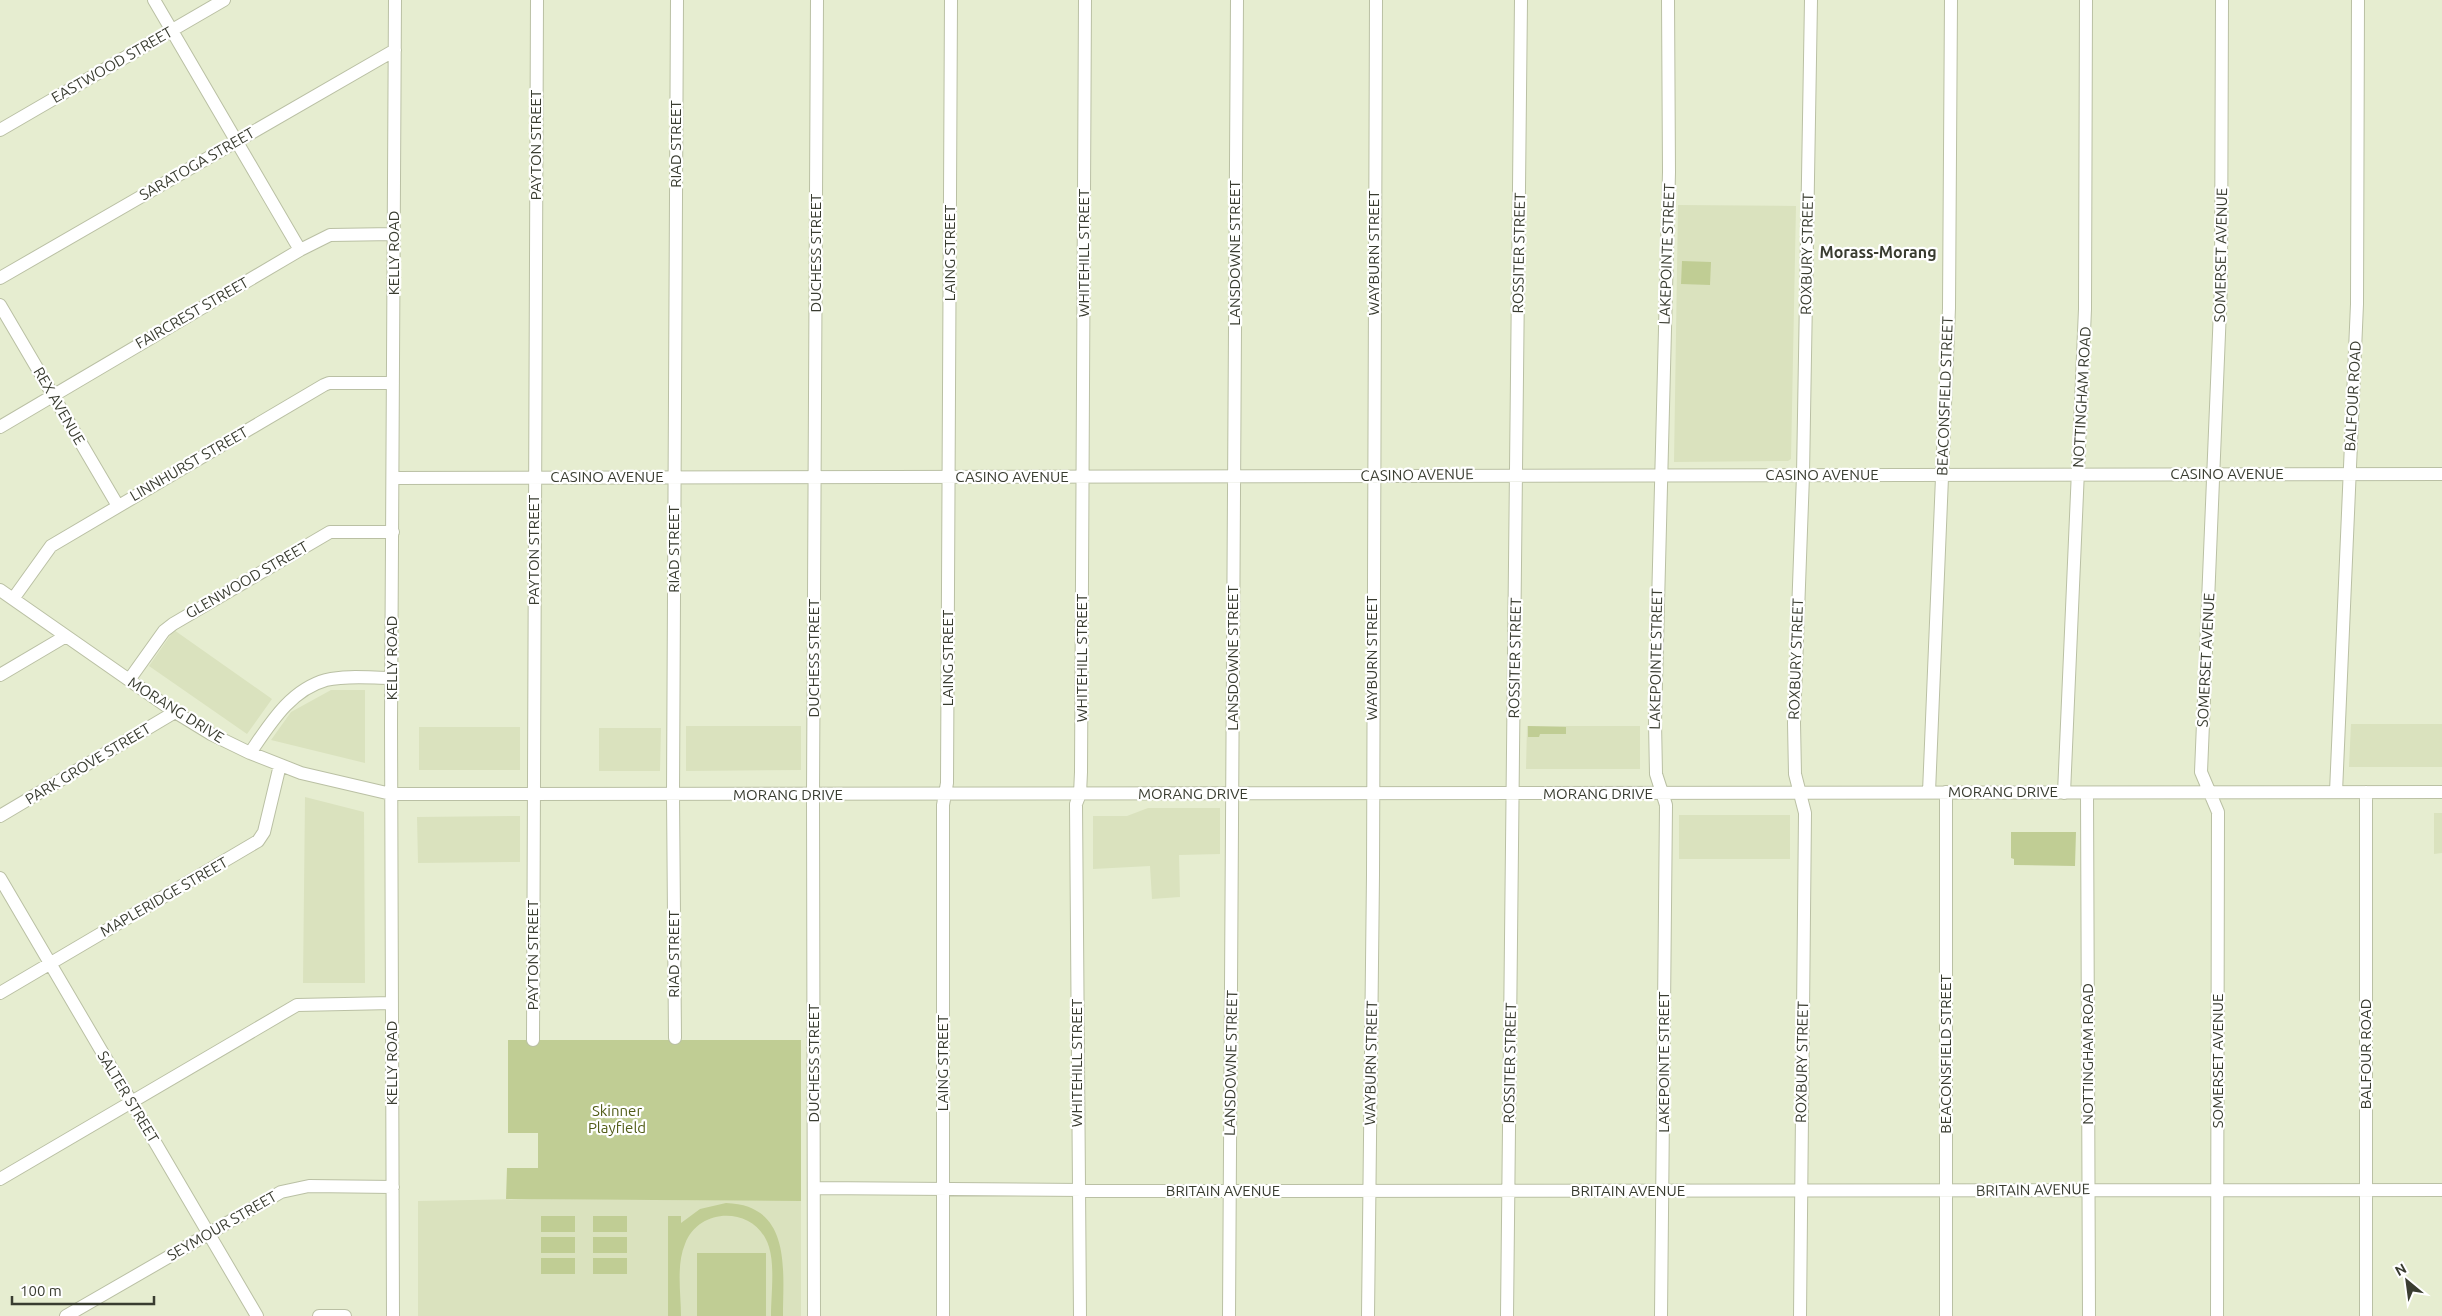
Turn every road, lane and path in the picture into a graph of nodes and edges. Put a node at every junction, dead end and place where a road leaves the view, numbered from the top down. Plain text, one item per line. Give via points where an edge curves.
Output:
1 (154, 0) edge
2 (224, 0) edge
3 (395, 0) edge
4 (537, 0) edge
5 (677, 0) edge
6 (817, 0) edge
7 (951, 0) edge
8 (1086, 0) edge
9 (1237, 0) edge
10 (1376, 0) edge
11 (1521, 0) edge
12 (1668, 0) edge
13 (1811, 0) edge
14 (1951, 0) edge
15 (2086, 0) edge
16 (2222, 0) edge
17 (2358, 0) edge
18 (172, 30) junction
19 (395, 50) junction
20 (0, 130) edge
21 (236, 141) junction
22 (394, 234) junction
23 (300, 250) junction
24 (0, 278) edge
25 (0, 305) edge
26 (393, 383) junction
27 (53, 395) junction
28 (0, 427) edge
29 (1517, 474) junction
30 (2078, 474) junction
31 (2214, 474) junction
32 (2350, 474) junction
33 (2442, 474) edge
34 (1660, 475) junction
35 (1802, 475) junction
36 (1942, 475) junction
37 (1082, 476) junction
38 (1234, 476) junction
39 (1373, 476) junction
40 (674, 477) junction
41 (815, 477) junction
42 (949, 477) junction
43 (393, 478) junction
44 (534, 478) junction
45 (118, 506) junction
46 (393, 532) junction
47 (0, 590) edge
48 (14, 599) junction
49 (66, 636) junction
50 (0, 675) edge
51 (392, 678) junction
52 (129, 680) junction
53 (175, 712) junction
54 (250, 753) junction
55 (280, 765) junction
56 (1929, 792) junction
57 (1946, 792) junction
58 (2208, 792) junction
59 (2336, 792) junction
60 (2366, 792) junction
61 (2442, 792) edge
62 (1801, 793) junction
63 (2064, 793) junction
64 (2087, 793) junction
65 (391, 794) junction
66 (1080, 794) junction
67 (1233, 794) junction
68 (1372, 794) junction
69 (1513, 794) junction
70 (1662, 794) junction
71 (533, 795) junction
72 (673, 795) junction
73 (813, 795) junction
74 (945, 795) junction
75 (0, 816) edge
76 (0, 878) edge
77 (50, 964) junction
78 (0, 993) edge
79 (392, 1003) junction
80 (674, 1038) dead end
81 (533, 1040) dead end
82 (131, 1102) junction
83 (0, 1179) edge
84 (393, 1187) junction
85 (814, 1188) junction
86 (944, 1189) junction
87 (2089, 1189) junction
88 (1078, 1190) junction
89 (1509, 1190) junction
90 (2218, 1190) junction
91 (2366, 1190) junction
92 (2442, 1190) edge
93 (1230, 1191) junction
94 (1369, 1191) junction
95 (1662, 1191) junction
96 (1946, 1191) junction
97 (1801, 1192) junction
98 (209, 1234) junction
99 (66, 1316) edge
100 (257, 1316) edge
101 (319, 1316) edge
102 (345, 1316) edge
103 (393, 1316) edge
104 (814, 1316) edge
105 (944, 1316) edge
106 (1080, 1316) edge
107 (1229, 1316) edge
108 (1368, 1316) edge
109 (1507, 1316) edge
110 (1661, 1316) edge
111 (1800, 1316) edge
112 (1946, 1316) edge
113 (2090, 1316) edge
114 (2217, 1316) edge
115 (2366, 1316) edge

1 - 18 street
2 - 18 street, EASTWOOD STREET
3 - 19 street, KELLY ROAD
4 - 44 street, PAYTON STREET
5 - 40 street, RIAD STREET
6 - 41 street, DUCHESS STREET
7 - 42 street, LAING STREET
8 - 37 street, WHITEHILL STREET
9 - 38 street, LANSDOWNE STREET
10 - 39 street, WAYBURN STREET
11 - 29 street, ROSSITER STREET
12 - 34 street, LAKEPOINTE STREET via 1669,172
13 - 35 street, ROXBURY STREET
14 - 36 street, BEACONSFIELD STREET via 1949,308
15 - 30 street, NOTTINGHAM ROAD via 2086,308
16 - 31 street, SOMERSET AVENUE via 2221,285
17 - 32 street, BALFOUR ROAD via 2357,304
18 - 20 street, EASTWOOD STREET
18 - 21 street
19 - 21 street, SARATOGA STREET
19 - 22 street, KELLY ROAD
21 - 23 street
21 - 24 street, SARATOGA STREET
22 - 23 street, FAIRCREST STREET via 330,235
22 - 26 street, KELLY ROAD
23 - 27 street, FAIRCREST STREET
25 - 27 street, REX AVENUE
26 - 43 street, KELLY ROAD
26 - 45 street, LINNHURST STREET via 329,383
27 - 28 street, FAIRCREST STREET
27 - 45 street, REX AVENUE
29 - 34 street, CASINO AVENUE
29 - 39 street, CASINO AVENUE
29 - 69 street, ROSSITER STREET
30 - 31 street, CASINO AVENUE
30 - 36 street, CASINO AVENUE
30 - 63 street, NOTTINGHAM ROAD
31 - 32 street, CASINO AVENUE
31 - 58 street, SOMERSET AVENUE via 2201,772
32 - 33 street, CASINO AVENUE
32 - 59 street, BALFOUR ROAD
34 - 35 street, CASINO AVENUE
34 - 70 street, LAKEPOINTE STREET via 1655,722 1656,774
35 - 36 street, CASINO AVENUE
35 - 62 street, ROXBURY STREET via 1794,723 1796,774
36 - 56 street, BEACONSFIELD STREET
37 - 38 street, CASINO AVENUE
37 - 42 street, CASINO AVENUE
37 - 66 street, WHITEHILL STREET
38 - 39 street, CASINO AVENUE
38 - 67 street, LANSDOWNE STREET
39 - 68 street, WAYBURN STREET
40 - 41 street, CASINO AVENUE
40 - 44 street, CASINO AVENUE
40 - 72 street, RIAD STREET
41 - 42 street, CASINO AVENUE
41 - 73 street, DUCHESS STREET
42 - 74 street, LAING STREET
43 - 44 street, CASINO AVENUE
43 - 46 street, KELLY ROAD
44 - 71 street, PAYTON STREET
45 - 48 street, LINNHURST STREET via 51,546
46 - 51 street, KELLY ROAD
46 - 52 street, GLENWOOD STREET via 330,532 168,628
47 - 48 street, MORANG DRIVE
48 - 49 street, MORANG DRIVE
49 - 50 street
49 - 52 street, MORANG DRIVE
51 - 54 street via 326,680 310,688 286,703
51 - 65 street, KELLY ROAD
52 - 53 street, MORANG DRIVE
53 - 54 street, MORANG DRIVE
53 - 75 street, PARK GROVE STREET
54 - 55 street, MORANG DRIVE
55 - 65 street, MORANG DRIVE
55 - 77 street, MAPLERIDGE STREET via 264,832 258,841
56 - 57 street, MORANG DRIVE
56 - 62 street, MORANG DRIVE
57 - 63 street, MORANG DRIVE
57 - 96 street, BEACONSFIELD STREET
58 - 59 street, MORANG DRIVE
58 - 64 street, MORANG DRIVE
58 - 90 street, SOMERSET AVENUE via 2218,812
59 - 60 street, MORANG DRIVE
60 - 61 street, MORANG DRIVE
60 - 91 street, BALFOUR ROAD
62 - 70 street, MORANG DRIVE
62 - 97 street, ROXBURY STREET via 1805,813
63 - 64 street, MORANG DRIVE
64 - 87 street, NOTTINGHAM ROAD
65 - 71 street, MORANG DRIVE
65 - 79 street, KELLY ROAD
66 - 67 street, MORANG DRIVE
66 - 74 street, MORANG DRIVE
66 - 88 street, WHITEHILL STREET via 1076,804
67 - 68 street, MORANG DRIVE
67 - 93 street, LANSDOWNE STREET
68 - 69 street, MORANG DRIVE
68 - 94 street, WAYBURN STREET
69 - 70 street, MORANG DRIVE
69 - 89 street, ROSSITER STREET
70 - 95 street, LAKEPOINTE STREET via 1666,805
71 - 72 street, MORANG DRIVE
71 - 81 street, PAYTON STREET
72 - 73 street, MORANG DRIVE
72 - 80 street, RIAD STREET
73 - 74 street, MORANG DRIVE
73 - 85 street, DUCHESS STREET
74 - 86 street, LAING STREET
76 - 77 street, SALTER STREET
77 - 78 street, MAPLERIDGE STREET
77 - 82 street, SALTER STREET
79 - 82 street via 297,1005
79 - 84 street, KELLY ROAD
82 - 83 street
82 - 98 street, SALTER STREET
84 - 98 street, SEYMOUR STREET via 293,1188
84 - 103 street, KELLY ROAD
85 - 86 street, BRITAIN AVENUE
85 - 104 street, DUCHESS STREET
86 - 88 street, BRITAIN AVENUE
86 - 105 street, LAING STREET
87 - 90 street, BRITAIN AVENUE
87 - 96 street, BRITAIN AVENUE
87 - 113 street, NOTTINGHAM ROAD
88 - 93 street, BRITAIN AVENUE
88 - 106 street, WHITEHILL STREET
89 - 94 street, BRITAIN AVENUE
89 - 95 street, BRITAIN AVENUE
89 - 109 street, ROSSITER STREET
90 - 91 street, BRITAIN AVENUE
90 - 114 street, SOMERSET AVENUE
91 - 92 street, BRITAIN AVENUE
91 - 115 street, BALFOUR ROAD
93 - 94 street, BRITAIN AVENUE
93 - 107 street, LANSDOWNE STREET
94 - 108 street, WAYBURN STREET
95 - 97 street, BRITAIN AVENUE
95 - 110 street, LAKEPOINTE STREET
96 - 97 street, BRITAIN AVENUE
96 - 112 street, BEACONSFIELD STREET
97 - 111 street, ROXBURY STREET
98 - 99 street, SEYMOUR STREET
98 - 100 street, SALTER STREET
101 - 102 street

